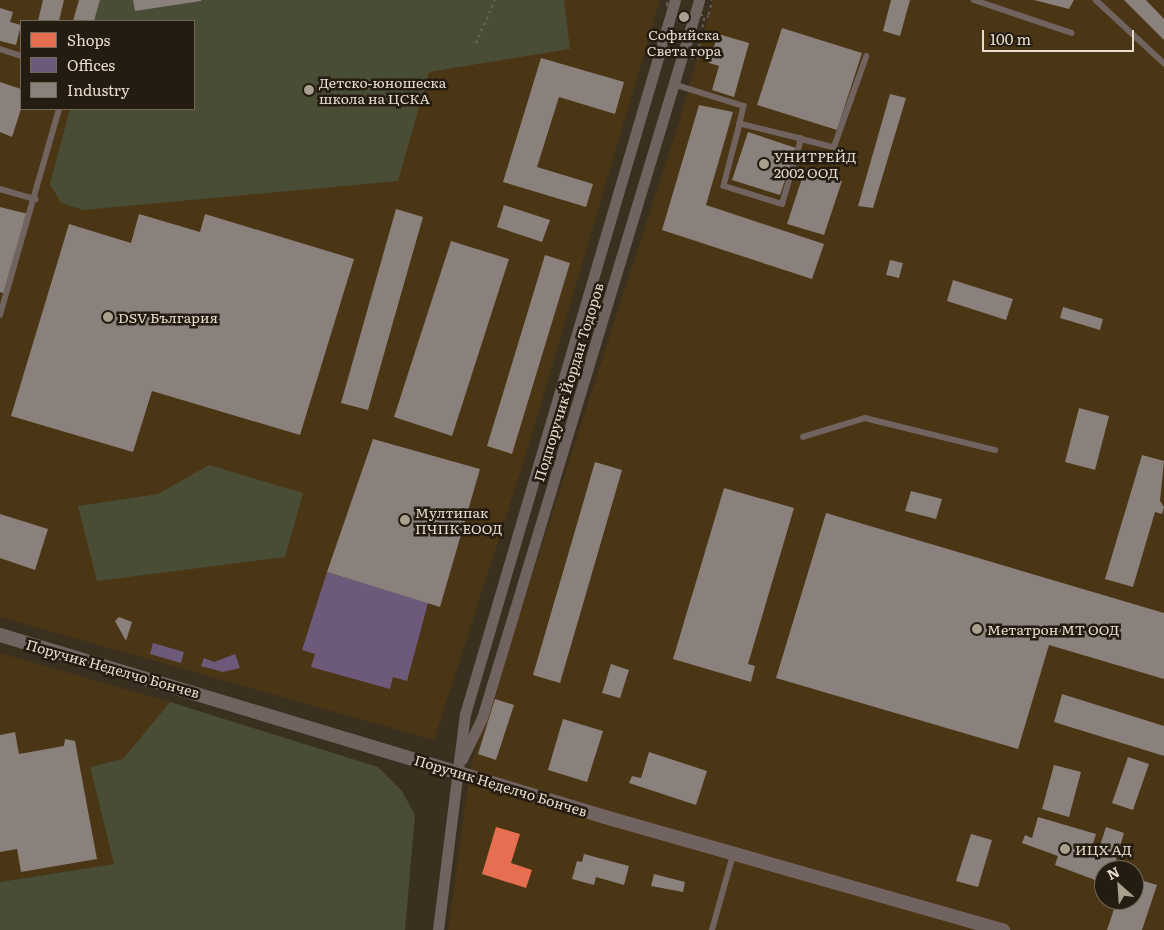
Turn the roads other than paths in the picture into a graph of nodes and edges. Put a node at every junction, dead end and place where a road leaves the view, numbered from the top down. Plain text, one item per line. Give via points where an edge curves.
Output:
1 (974, 0) edge
2 (1096, 0) edge
3 (672, 6) edge
4 (695, 10) edge
5 (1072, 32) dead end
6 (0, 49) edge
7 (20, 56) edge
8 (866, 57) dead end
9 (1164, 62) edge
10 (673, 84) junction
11 (59, 110) edge
12 (740, 124) junction
13 (801, 139) junction
14 (0, 189) edge
15 (36, 199) junction
16 (2, 298) edge
17 (0, 315) edge
18 (803, 437) dead end
19 (995, 450) dead end
20 (0, 635) edge
21 (456, 770) junction
22 (733, 855) junction
23 (438, 930) edge
24 (712, 930) edge
25 (1003, 930) edge

1 - 5 lane
2 - 9 lane
3 - 21 street, Подпоручик Йордан Тодоров via 465,714
4 - 10 street, Подпоручик Йордан Тодоров
6 - 7 lane
8 - 13 lane via 834,147
10 - 12 lane via 744,106
10 - 21 street, Подпоручик Йордан Тодоров via 482,718
11 - 15 lane
12 - 13 lane
12 - 13 lane via 724,186 782,204
14 - 15 lane
15 - 16 lane
16 - 17 lane
18 - 19 lane via 865,418
20 - 21 street, Поручик Неделчо Бончев
21 - 22 street, Поручик Неделчо Бончев
21 - 23 street, Подпоручик Йордан Тодоров
22 - 24 lane
22 - 25 street, Поручик Неделчо Бончев

